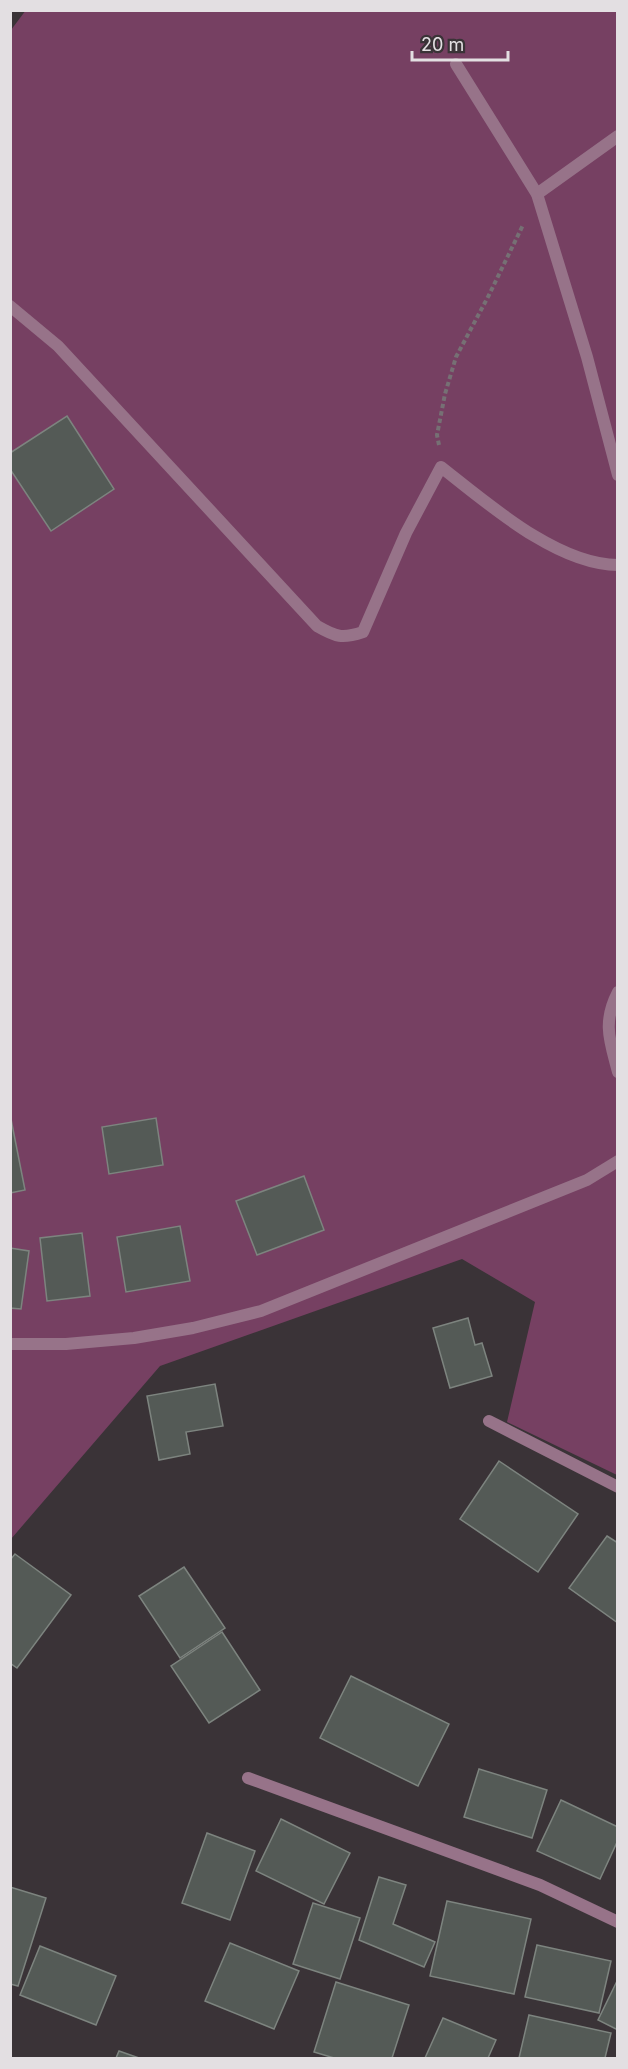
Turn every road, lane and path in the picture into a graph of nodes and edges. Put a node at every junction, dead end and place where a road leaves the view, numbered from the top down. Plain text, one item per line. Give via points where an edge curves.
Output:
1 (456, 64) dead end
2 (618, 136) edge
3 (537, 194) junction
4 (10, 306) edge
5 (441, 467) junction
6 (618, 475) edge
7 (618, 565) edge
8 (618, 992) edge
9 (618, 1072) edge
10 (618, 1161) edge
11 (10, 1344) edge
12 (489, 1421) dead end
13 (618, 1487) edge
14 (248, 1778) dead end
15 (618, 1922) edge

1 - 3 street
2 - 3 street
3 - 5 path via 456,357 437,435
3 - 6 street
4 - 5 street via 58,346 317,626 332,635 346,637 363,632 406,533
5 - 7 street via 509,519 557,548 601,565
8 - 9 street via 607,1028
10 - 11 street via 587,1180 261,1311 134,1338
12 - 13 street
14 - 15 street via 540,1885

